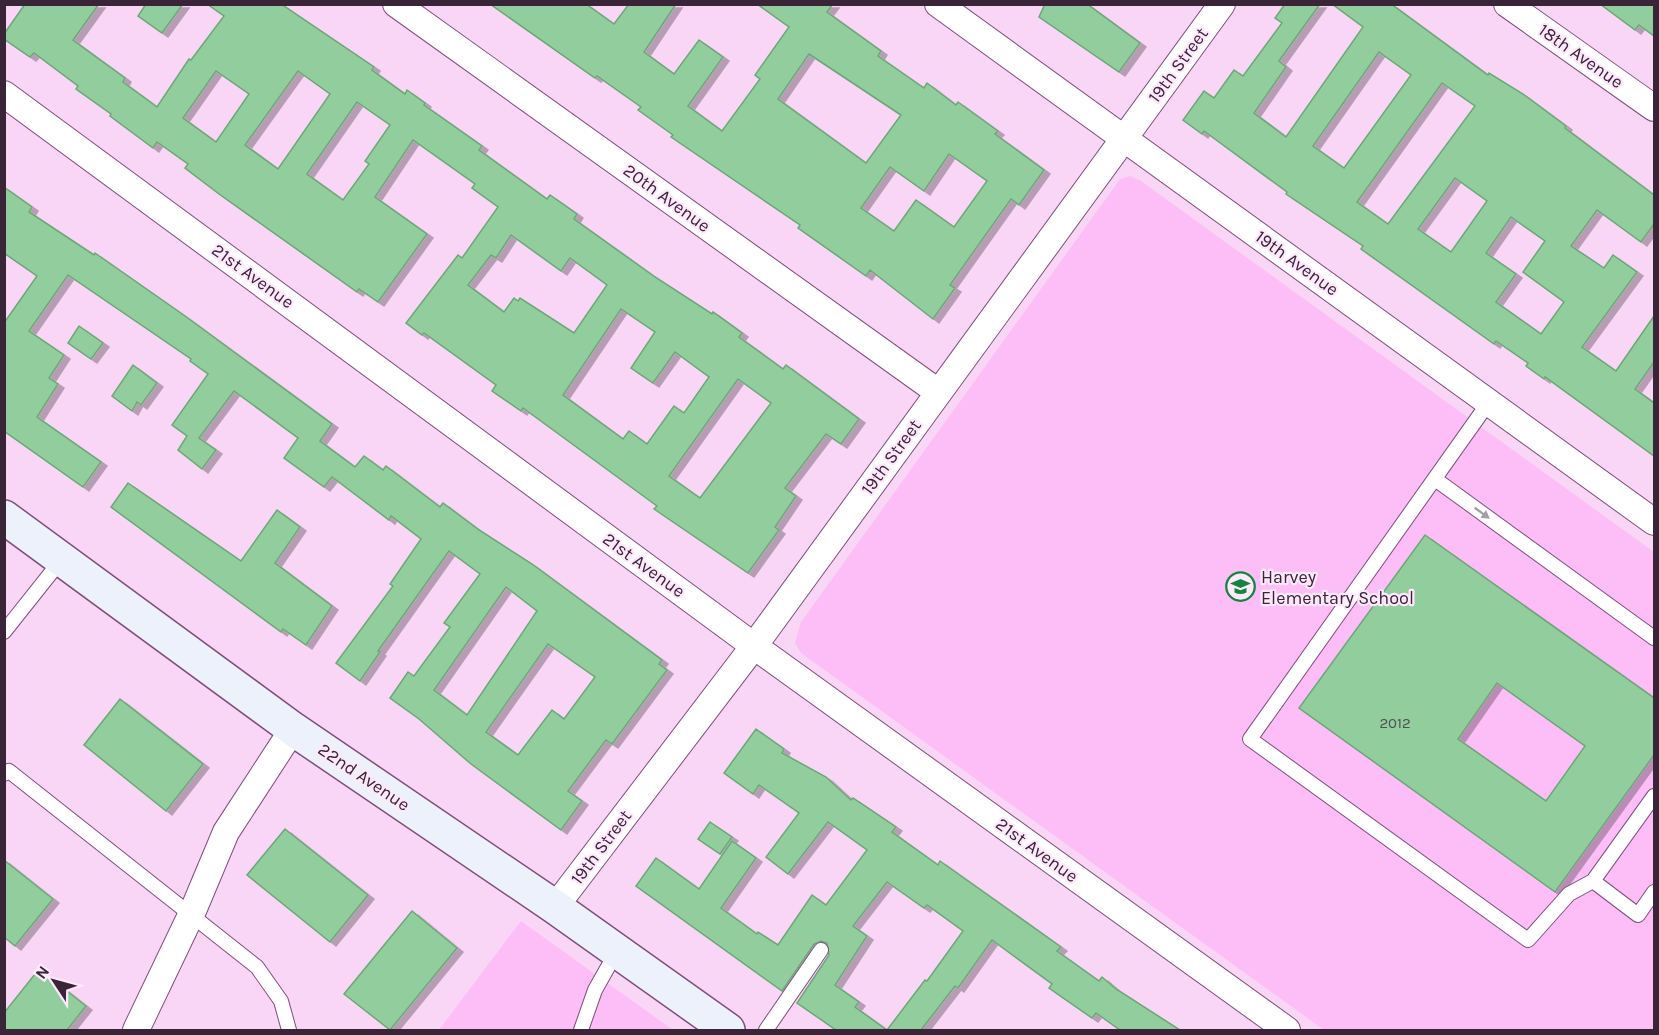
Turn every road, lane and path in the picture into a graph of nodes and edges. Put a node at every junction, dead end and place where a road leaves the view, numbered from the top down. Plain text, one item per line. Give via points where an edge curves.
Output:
1 (396, 4) edge
2 (938, 4) edge
3 (1222, 4) edge
4 (1508, 4) edge
5 (4, 94) edge
6 (1654, 108) edge
7 (1124, 138) junction
8 (938, 392) junction
9 (1489, 402) junction
10 (1435, 479) junction
11 (4, 516) edge
12 (1654, 522) edge
13 (62, 559) junction
14 (4, 632) edge
15 (1654, 638) edge
16 (754, 646) junction
17 (293, 729) junction
18 (4, 774) edge
19 (1654, 796) edge
20 (1593, 881) junction
21 (1654, 892) edge
22 (555, 907) junction
23 (192, 913) junction
24 (821, 950) dead end
25 (617, 951) junction
26 (135, 1030) edge
27 (290, 1030) edge
28 (581, 1030) edge
29 (728, 1030) edge
30 (766, 1030) edge
31 (1287, 1030) edge

1 - 8 street, 20th Avenue
2 - 7 street, 19th Avenue
3 - 7 street, 19th Street
4 - 6 street, 18th Avenue
5 - 16 street, 21st Avenue
7 - 8 street, 19th Street
7 - 9 street, 19th Avenue
8 - 16 street, 19th Street
9 - 10 lane
9 - 12 street, 19th Avenue
10 -> 15 lane
10 - 20 lane via 1250,739 1528,940 1569,894
11 - 13 street, 22nd Avenue
13 - 14 lane
13 - 17 street, 22nd Avenue
16 - 22 street, 19th Street
16 - 31 street, 21st Avenue
17 - 22 street, 22nd Avenue
17 - 23 street via 226,832
18 - 23 lane via 9,771
19 - 20 lane
20 - 21 lane via 1638,915
22 - 25 street, 22nd Avenue
23 - 26 street
23 - 27 lane via 257,967 281,1001
24 - 30 lane
25 - 28 lane via 595,990
25 - 29 street, 22nd Avenue

